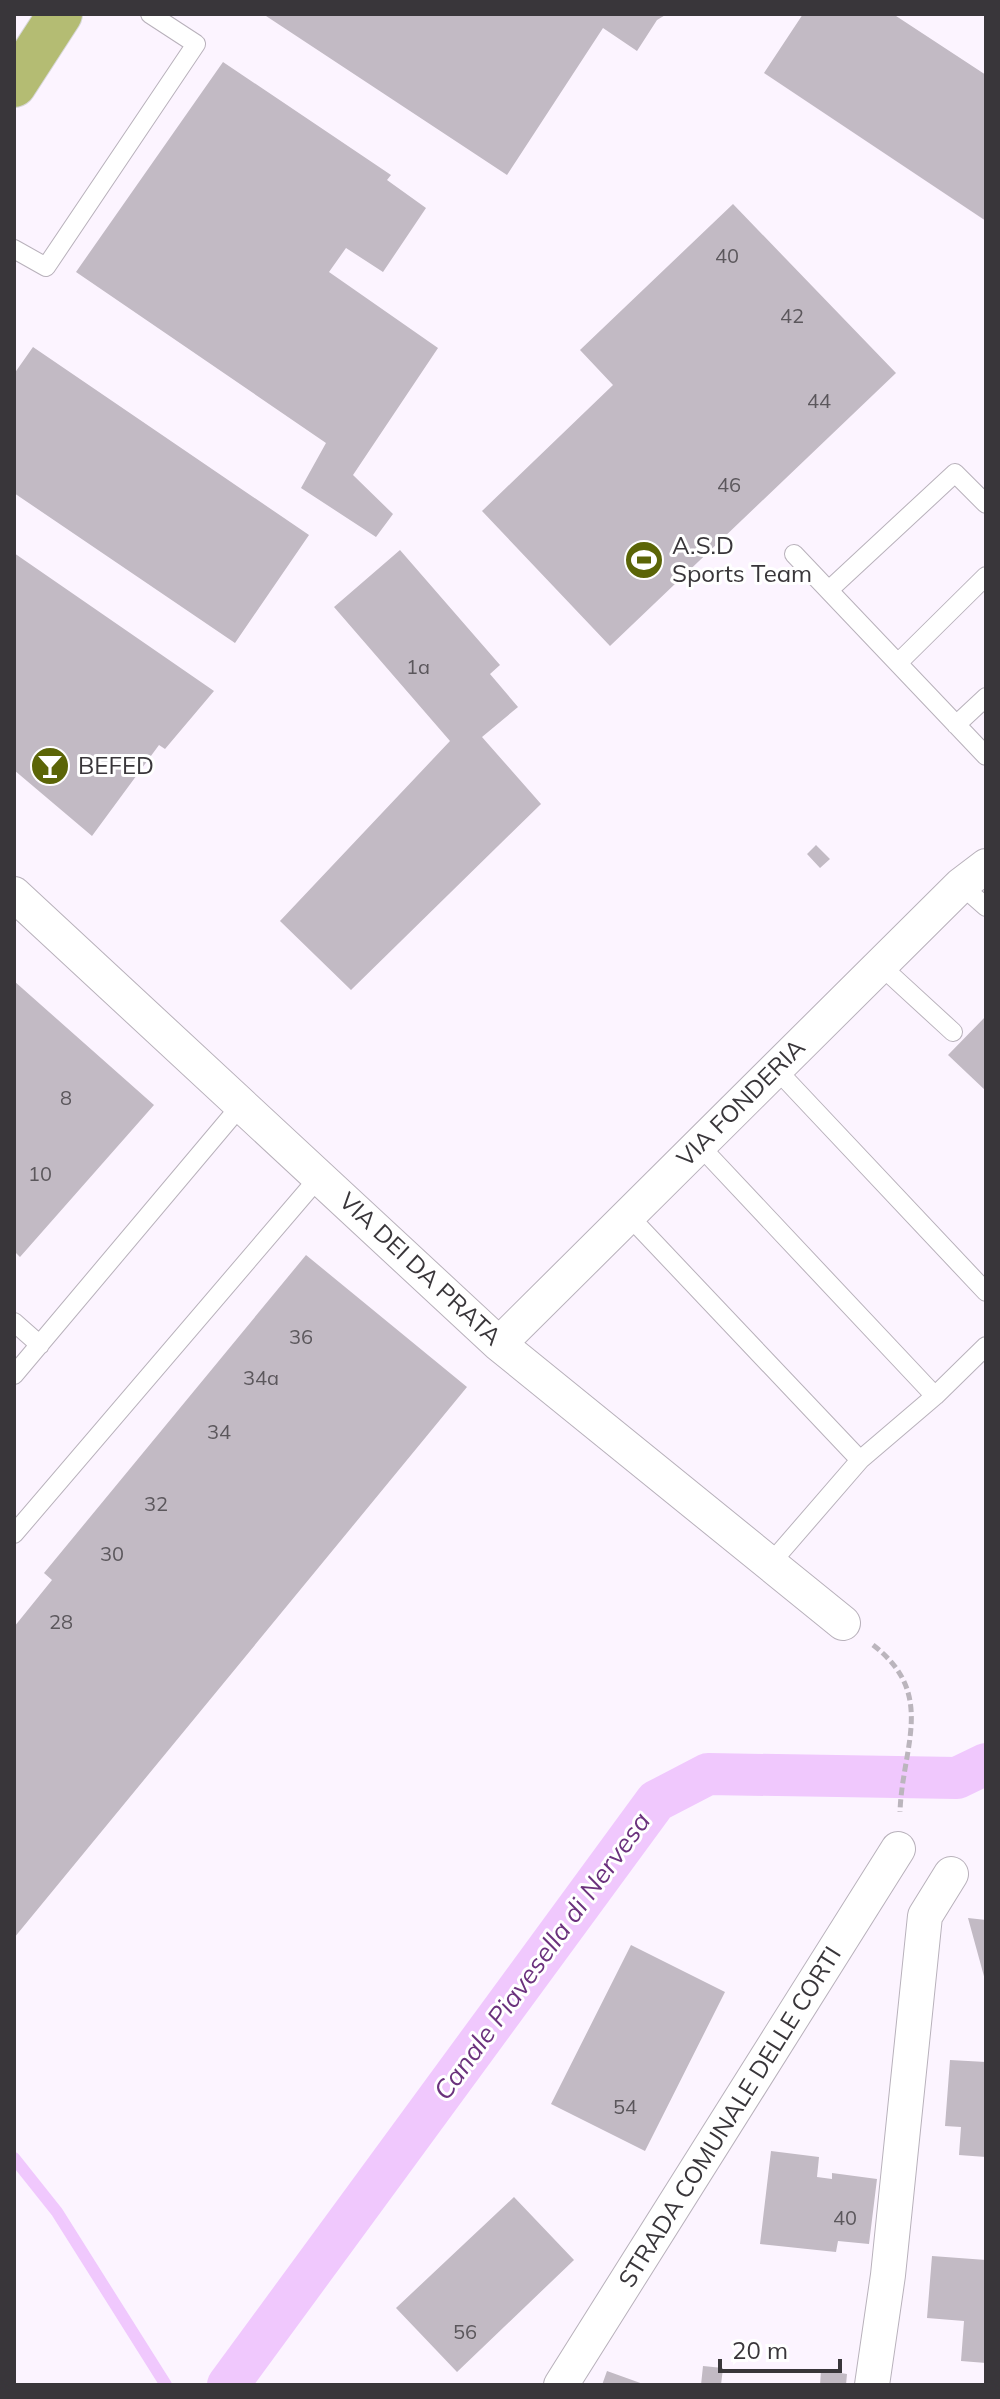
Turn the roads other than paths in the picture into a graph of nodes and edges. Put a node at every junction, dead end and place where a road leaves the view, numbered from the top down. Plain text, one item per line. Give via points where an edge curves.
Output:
1 (60, 14) edge
2 (150, 14) edge
3 (14, 85) edge
4 (14, 249) edge
5 (986, 504) edge
6 (794, 554) dead end
7 (986, 576) edge
8 (829, 590) junction
9 (898, 663) junction
10 (986, 697) edge
11 (956, 725) junction
12 (986, 756) edge
13 (978, 886) edge
14 (14, 894) edge
15 (880, 965) junction
16 (953, 1032) dead end
17 (776, 1069) junction
18 (242, 1104) junction
19 (699, 1145) junction
20 (320, 1176) junction
21 (628, 1215) junction
22 (986, 1292) edge
23 (14, 1322) edge
24 (499, 1344) junction
25 (40, 1345) junction
26 (986, 1346) edge
27 (14, 1375) edge
28 (935, 1396) junction
29 (860, 1460) junction
30 (14, 1534) edge
31 (770, 1564) junction
32 (843, 1623) road end
33 (898, 1849) dead end
34 (951, 1874) dead end
35 (561, 2385) edge
36 (872, 2385) edge

1 - 3 main road
2 - 4 lane via 196,44 46,267
5 - 8 lane via 955,473
6 - 8 lane
7 - 9 lane
8 - 9 lane
9 - 11 lane
10 - 11 lane
11 - 12 lane
13 - 15 street, VIA FONDERIA
14 - 18 street, VIA DEI DA PRATA
15 - 16 lane
15 - 17 street, VIA FONDERIA
17 - 19 street, VIA FONDERIA
17 - 22 lane
18 - 20 street, VIA DEI DA PRATA
18 - 25 lane
19 - 21 street, VIA FONDERIA
19 - 28 lane
20 - 24 street, VIA DEI DA PRATA
20 - 30 lane
21 - 24 street, VIA FONDERIA
21 - 29 lane
23 - 25 lane
24 - 31 street, VIA DEI DA PRATA
25 - 27 lane
26 - 28 lane
28 - 29 lane
29 - 31 lane
31 - 32 street, VIA DEI DA PRATA
33 - 35 street, STRADA COMUNALE DELLE CORTI
34 - 36 street via 925,1916

